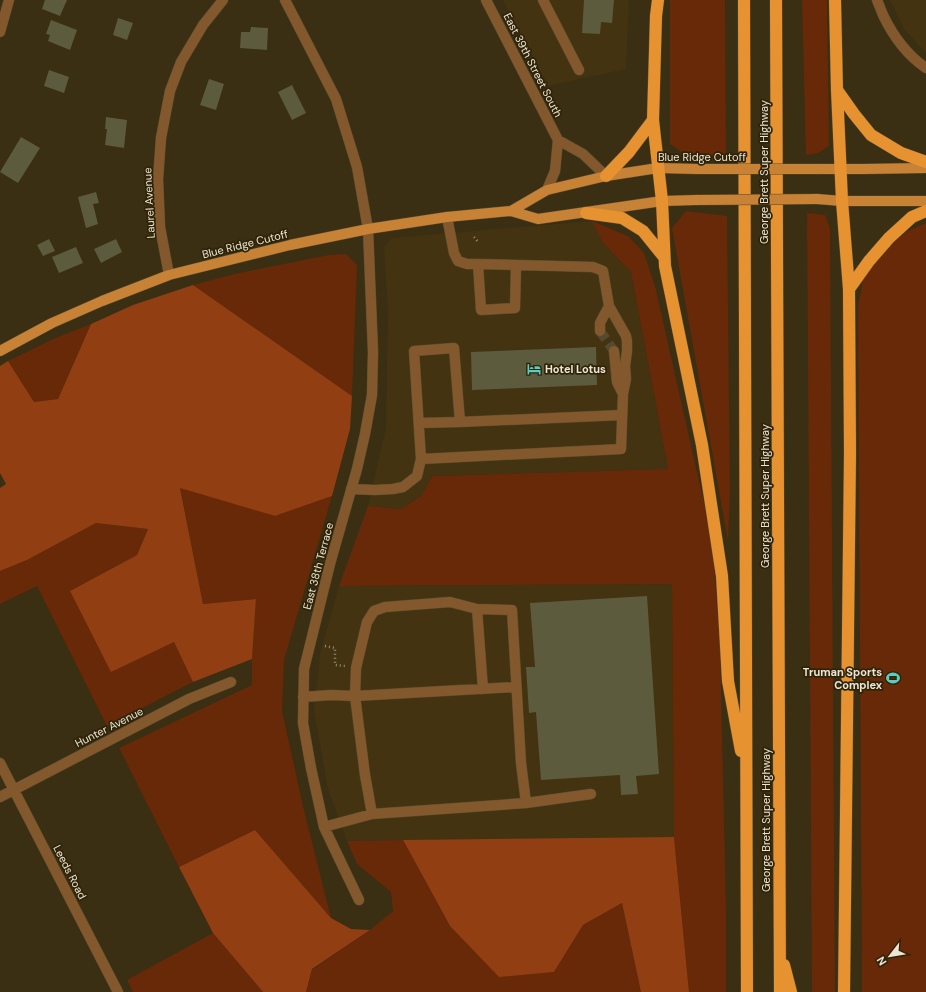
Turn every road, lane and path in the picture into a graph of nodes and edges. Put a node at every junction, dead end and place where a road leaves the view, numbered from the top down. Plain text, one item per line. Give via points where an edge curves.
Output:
1 (9, 0) edge
2 (223, 0) edge
3 (285, 0) edge
4 (486, 0) edge
5 (543, 0) edge
6 (658, 0) edge
7 (744, 0) edge
8 (776, 0) edge
9 (835, 0) edge
10 (877, 0) edge
11 (0, 32) edge
12 (926, 68) edge
13 (579, 70) dead end
14 (838, 90) junction
15 (653, 120) junction
16 (558, 140) junction
17 (926, 162) edge
18 (658, 168) junction
19 (926, 168) edge
20 (841, 169) junction
21 (606, 176) junction
22 (546, 190) junction
23 (662, 201) junction
24 (842, 201) junction
25 (926, 201) edge
26 (511, 211) junction
27 (926, 211) edge
28 (586, 213) junction
29 (447, 217) junction
30 (368, 229) junction
31 (474, 237) dead end
32 (479, 243) dead end
33 (664, 257) junction
34 (478, 264) junction
35 (516, 265) junction
36 (170, 275) junction
37 (849, 289) junction
38 (609, 306) junction
39 (600, 331) dead end
40 (0, 351) edge
41 (614, 351) tunnel mouth
42 (623, 394) junction
43 (622, 414) junction
44 (460, 422) junction
45 (419, 423) junction
46 (420, 459) junction
47 (351, 489) junction
48 (477, 610) junction
49 (325, 646) dead end
50 (348, 667) dead end
51 (231, 682) dead end
52 (516, 687) junction
53 (483, 689) junction
54 (355, 696) junction
55 (303, 697) junction
56 (0, 763) edge
57 (746, 784) junction
58 (14, 790) junction
59 (591, 794) dead end
60 (0, 798) edge
61 (526, 803) junction
62 (372, 814) junction
63 (324, 827) junction
64 (359, 900) dead end
65 (780, 949) junction
66 (118, 992) edge
67 (747, 992) edge
68 (780, 992) edge
69 (791, 992) edge
70 (844, 992) edge

1 - 11 street
2 - 36 street, Laurel Avenue via 203,25 181,62 170,91 161,138 158,179 160,227
3 - 30 street, East 38th Terrace via 336,99 357,167
4 - 16 street, East 39th Street South
5 - 13 street
6 - 15 highway
7 - 57 highway, George Brett Super Highway
8 - 65 highway, George Brett Super Highway
9 - 14 highway
10 - 12 street via 894,35
14 - 17 highway via 871,135 901,153
14 - 20 highway
15 - 18 highway
15 - 21 highway via 629,152
16 - 21 street via 583,154
16 - 22 street via 555,172
18 - 20 main road, Blue Ridge Cutoff, bridge
18 - 21 main road, Blue Ridge Cutoff
18 - 23 highway
19 - 20 main road, Blue Ridge Cutoff
20 - 24 highway
21 - 22 main road, Blue Ridge Cutoff
22 - 26 main road, Blue Ridge Cutoff
23 - 24 main road, Blue Ridge Cutoff, bridge
23 - 28 main road, Blue Ridge Cutoff
23 - 33 highway
24 - 25 main road, Blue Ridge Cutoff
24 - 37 highway
26 - 28 main road, Blue Ridge Cutoff via 538,220
26 - 29 main road, Blue Ridge Cutoff
27 - 37 highway via 912,217 889,238
28 - 33 highway via 622,218 643,231
29 - 30 main road, Blue Ridge Cutoff
29 - 34 street via 458,261
30 - 36 main road, Blue Ridge Cutoff via 290,245
30 - 47 street, East 38th Terrace via 373,352 372,395
31 - 32 path
33 - 57 highway via 702,445 722,576 728,681
34 - 35 street
34 - 35 street via 481,310 516,308
35 - 38 street via 593,267 603,271
36 - 40 main road, Blue Ridge Cutoff via 52,323
37 - 70 highway via 850,454
38 - 39 street via 600,323
38 - 42 street via 627,342
41 - 42 street via 617,382
42 - 43 street
43 - 44 street
43 - 46 street via 621,449
44 - 45 street
44 - 45 street via 454,348 414,351
45 - 46 street
46 - 47 street via 417,476 403,487
47 - 55 street, East 38th Terrace via 304,669
48 - 52 street via 512,610
48 - 53 street
48 - 54 street via 450,602 385,607 374,611 367,622 356,668
49 - 50 path via 335,648 335,665
51 - 58 street, Hunter Avenue via 189,700
52 - 53 street
52 - 61 street
53 - 54 street
54 - 55 street
54 - 62 street
55 - 63 street, East 38th Terrace via 303,723
56 - 58 street, Leeds Road
57 - 67 highway, George Brett Super Highway
58 - 60 street, Hunter Avenue
58 - 66 street, Leeds Road
59 - 61 street
61 - 62 street
62 - 63 street
63 - 64 street, East 38th Terrace
65 - 68 highway, George Brett Super Highway
65 - 69 highway

